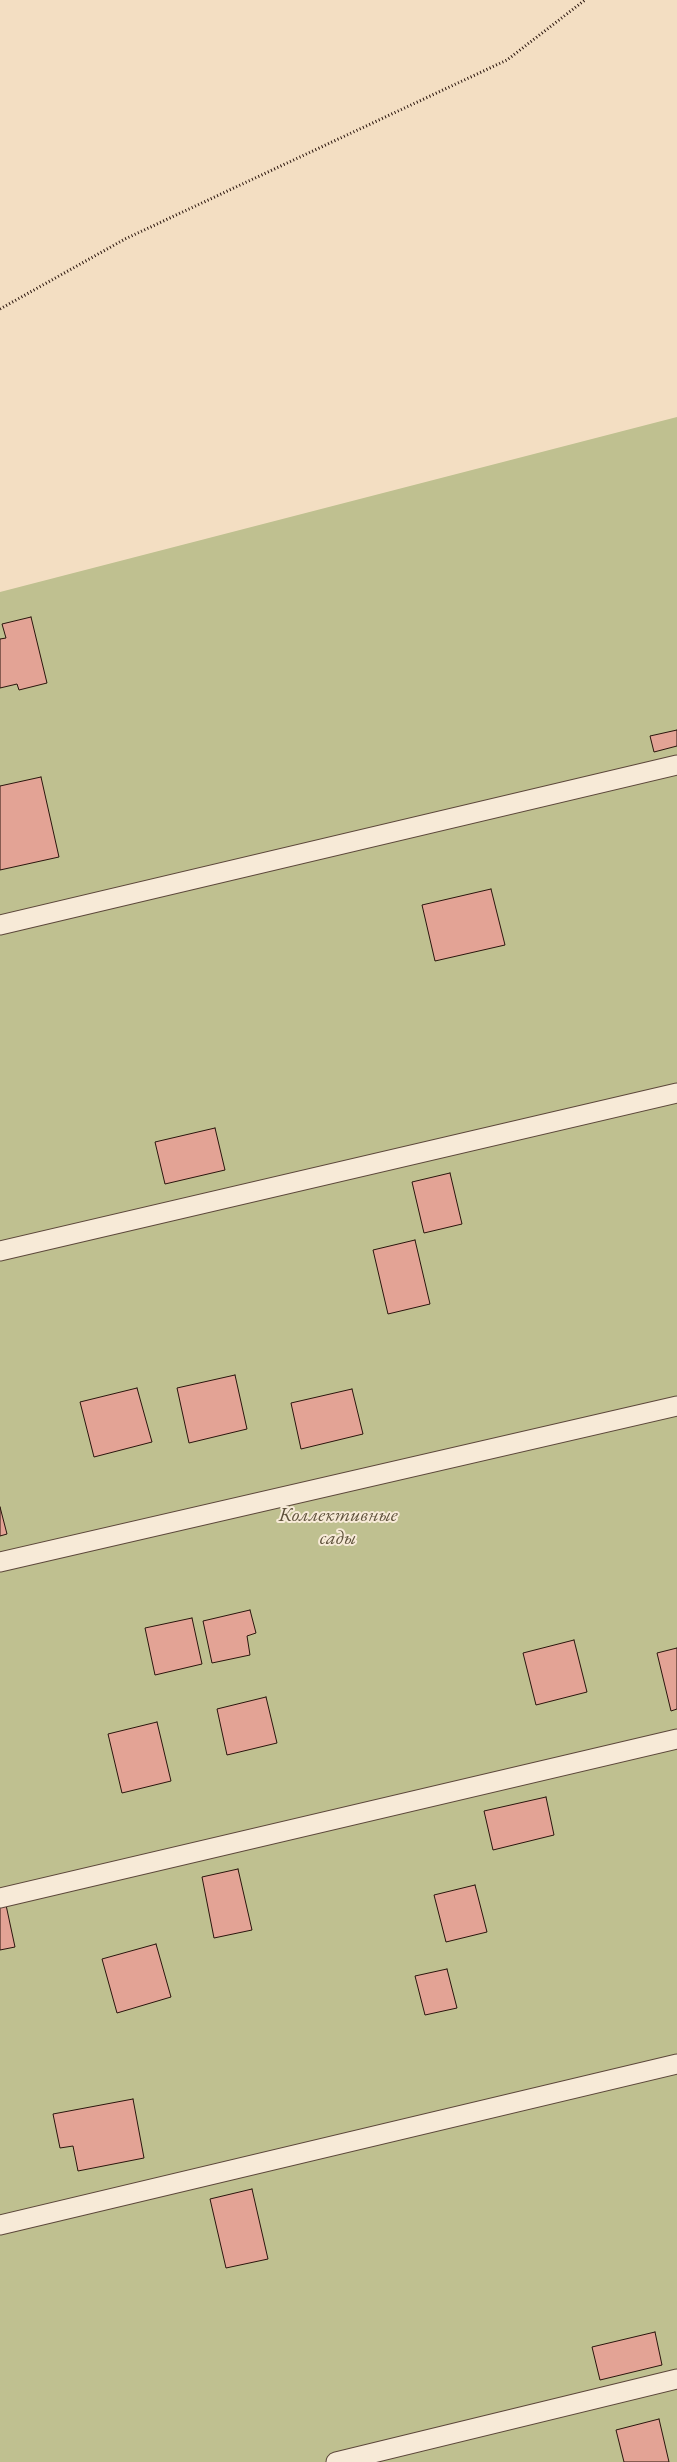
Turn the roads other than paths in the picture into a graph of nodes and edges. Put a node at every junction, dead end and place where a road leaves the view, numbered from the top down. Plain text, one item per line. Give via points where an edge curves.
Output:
1 (677, 765) edge
2 (0, 925) edge
3 (677, 1093) edge
4 (0, 1251) edge
5 (677, 1406) edge
6 (0, 1562) edge
7 (677, 1739) edge
8 (0, 1898) edge
9 (677, 2064) edge
10 (0, 2225) edge
11 (677, 2379) edge
12 (336, 2462) edge

1 - 2 lane
3 - 4 lane
5 - 6 lane
7 - 8 lane
9 - 10 lane
11 - 12 lane

